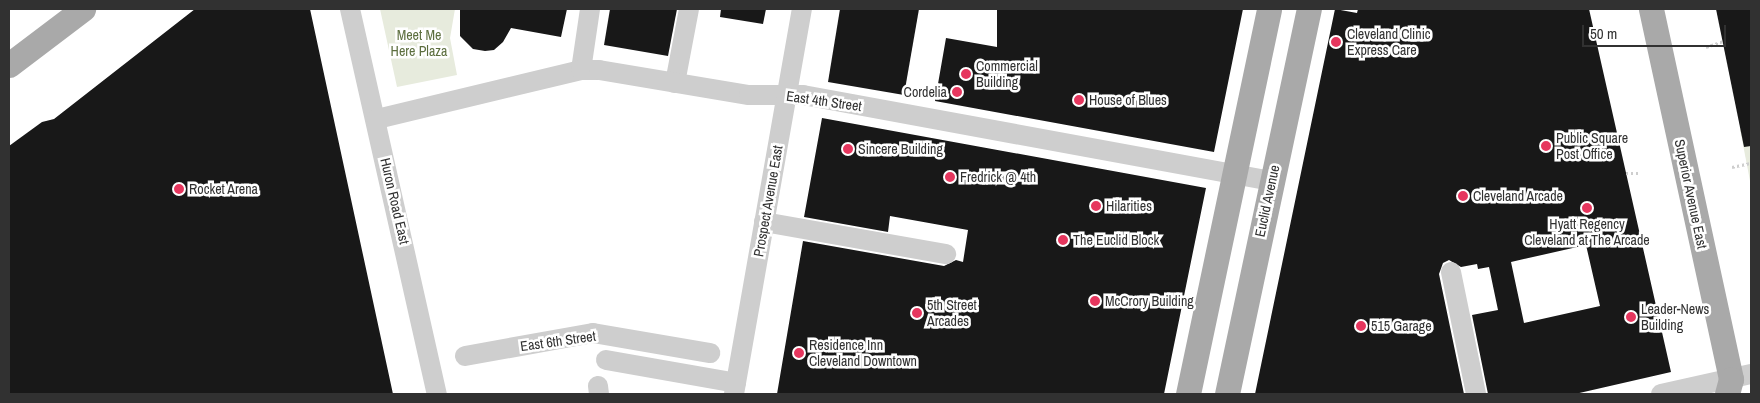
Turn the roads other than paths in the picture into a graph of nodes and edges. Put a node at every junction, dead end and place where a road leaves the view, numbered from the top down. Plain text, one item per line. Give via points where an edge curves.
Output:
1 (83, 9) edge
2 (350, 9) edge
3 (590, 9) edge
4 (689, 9) edge
5 (802, 9) edge
6 (1269, 9) edge
7 (1309, 9) edge
8 (1651, 9) edge
9 (9, 65) edge
10 (581, 70) junction
11 (675, 83) junction
12 (787, 94) junction
13 (377, 119) junction
14 (1235, 172) junction
15 (1271, 180) junction
16 (764, 222) junction
17 (946, 254) dead end
18 (1451, 272) dead end
19 (710, 353) dead end
20 (466, 356) dead end
21 (606, 360) dead end
22 (1738, 385) edge
23 (735, 389) edge
24 (437, 394) edge
25 (1188, 394) edge
26 (1227, 394) edge
27 (1476, 394) edge
28 (1661, 394) edge

1 - 9 main road
2 - 13 street, Huron Road East
3 - 10 street
4 - 11 street
5 - 12 street, Prospect Avenue East
6 - 14 main road
7 - 15 main road, Euclid Avenue
8 - 22 main road, Superior Avenue East
10 - 11 street, East 4th Street
10 - 13 street, East 4th Street
11 - 12 street, East 4th Street via 749,95
12 - 14 street, East 4th Street
12 - 16 street, Prospect Avenue East
13 - 24 street, Huron Road East
14 - 15 street, East 4th Street
14 - 25 main road
15 - 26 main road, Euclid Avenue
16 - 17 street
16 - 23 street, Prospect Avenue East
18 - 27 street
19 - 20 street, East 6th Street via 593,333
21 - 23 street
22 - 28 street

